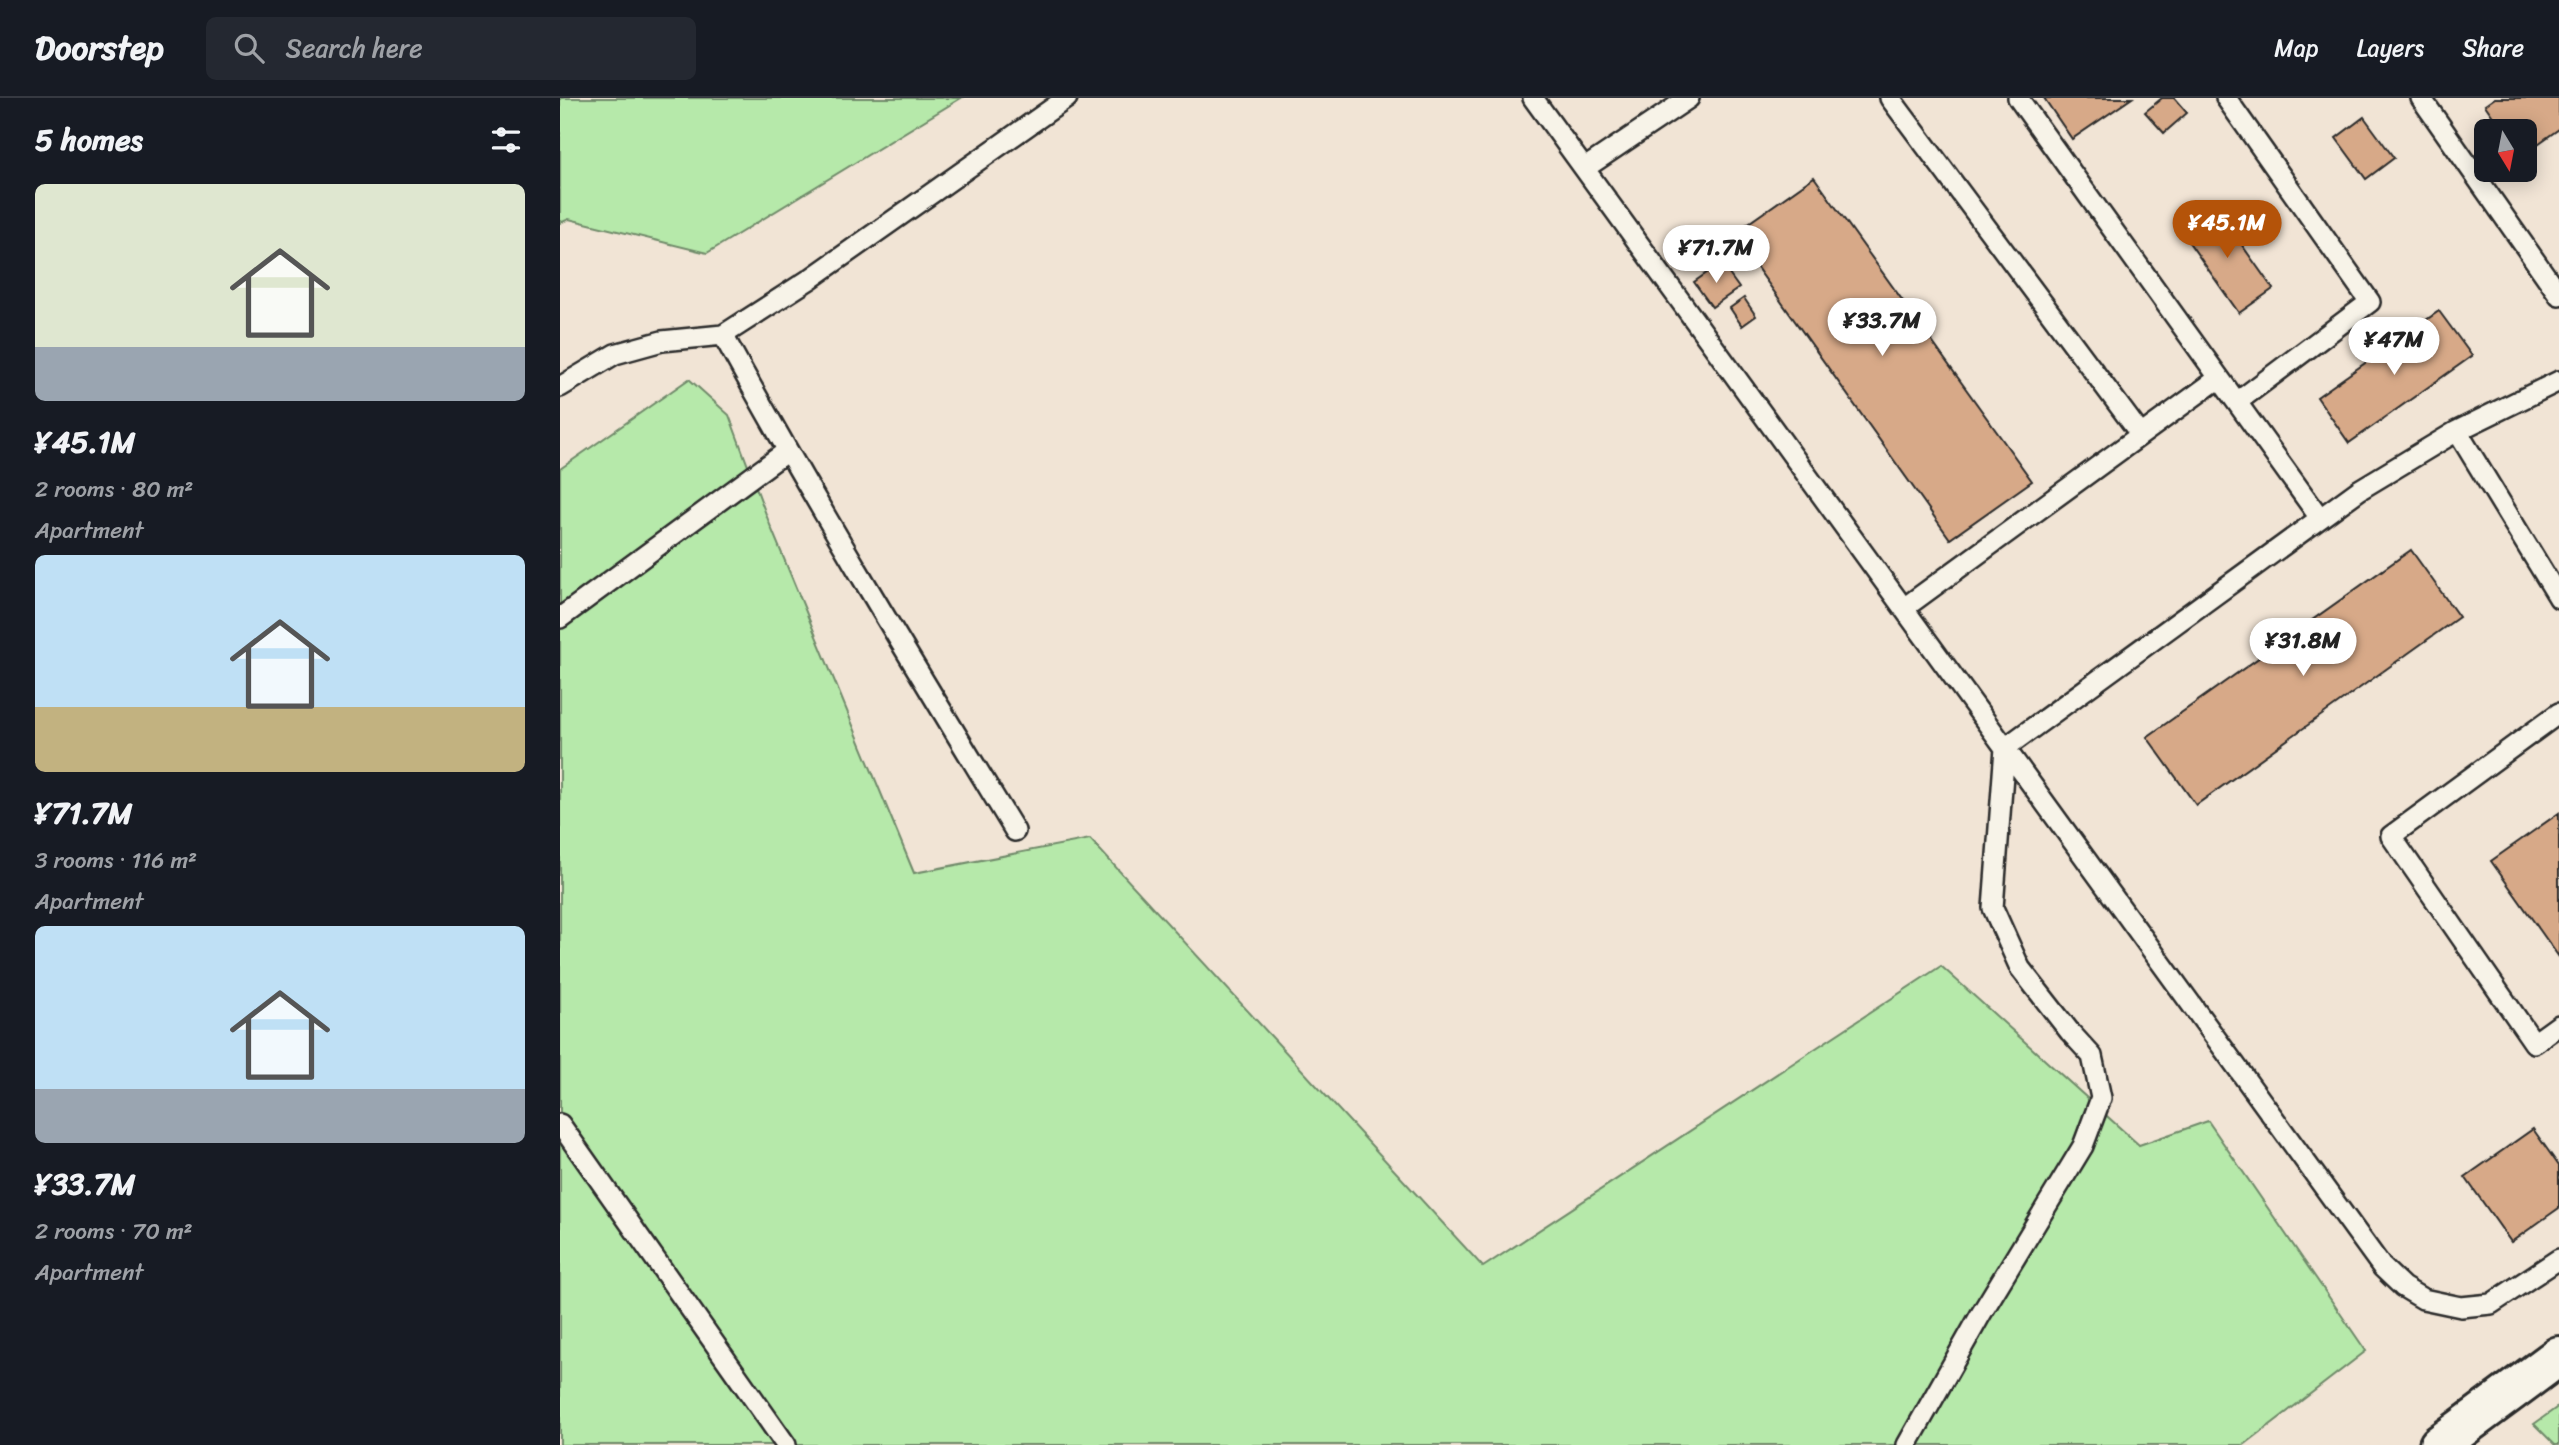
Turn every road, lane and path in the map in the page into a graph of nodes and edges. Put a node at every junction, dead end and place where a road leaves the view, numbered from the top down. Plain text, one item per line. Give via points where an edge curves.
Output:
1 (1067, 98) edge
2 (1534, 98) edge
3 (1689, 98) edge
4 (1890, 98) edge
5 (2018, 98) edge
6 (2226, 98) edge
7 (2427, 100) edge
8 (1585, 168) junction
9 (2559, 295) edge
10 (723, 335) junction
11 (2219, 378) junction
12 (2559, 381) edge
13 (560, 387) edge
14 (2237, 402) junction
15 (2457, 431) junction
16 (2141, 435) junction
17 (786, 451) junction
18 (2320, 518) junction
19 (2559, 598) edge
20 (1904, 608) junction
21 (560, 618) edge
22 (2559, 713) edge
23 (2005, 748) junction
24 (1015, 831) dead end
25 (2559, 1025) edge
26 (560, 1124) edge
27 (2559, 1259) edge
28 (2559, 1356) edge
29 (786, 1445) edge
30 (1906, 1445) edge
31 (2439, 1445) edge

1 - 10 lane
2 - 8 lane
3 - 8 lane
4 - 16 lane
5 - 11 lane
6 - 14 lane via 2370,302
7 - 9 lane
8 - 20 lane
10 - 13 lane via 662,341 615,354
10 - 17 lane
11 - 14 lane
11 - 16 lane
12 - 15 lane
14 - 18 lane
15 - 18 lane
15 - 19 lane
16 - 20 lane
17 - 21 lane
17 - 24 lane
18 - 23 lane
20 - 23 lane
22 - 25 lane via 2391,836 2534,1042
23 - 27 lane via 2382,1267 2403,1287 2423,1299 2461,1307 2491,1304
23 - 30 lane via 1993,908 2020,968 2092,1056 2101,1098 2083,1146
26 - 29 lane
28 - 31 main road

